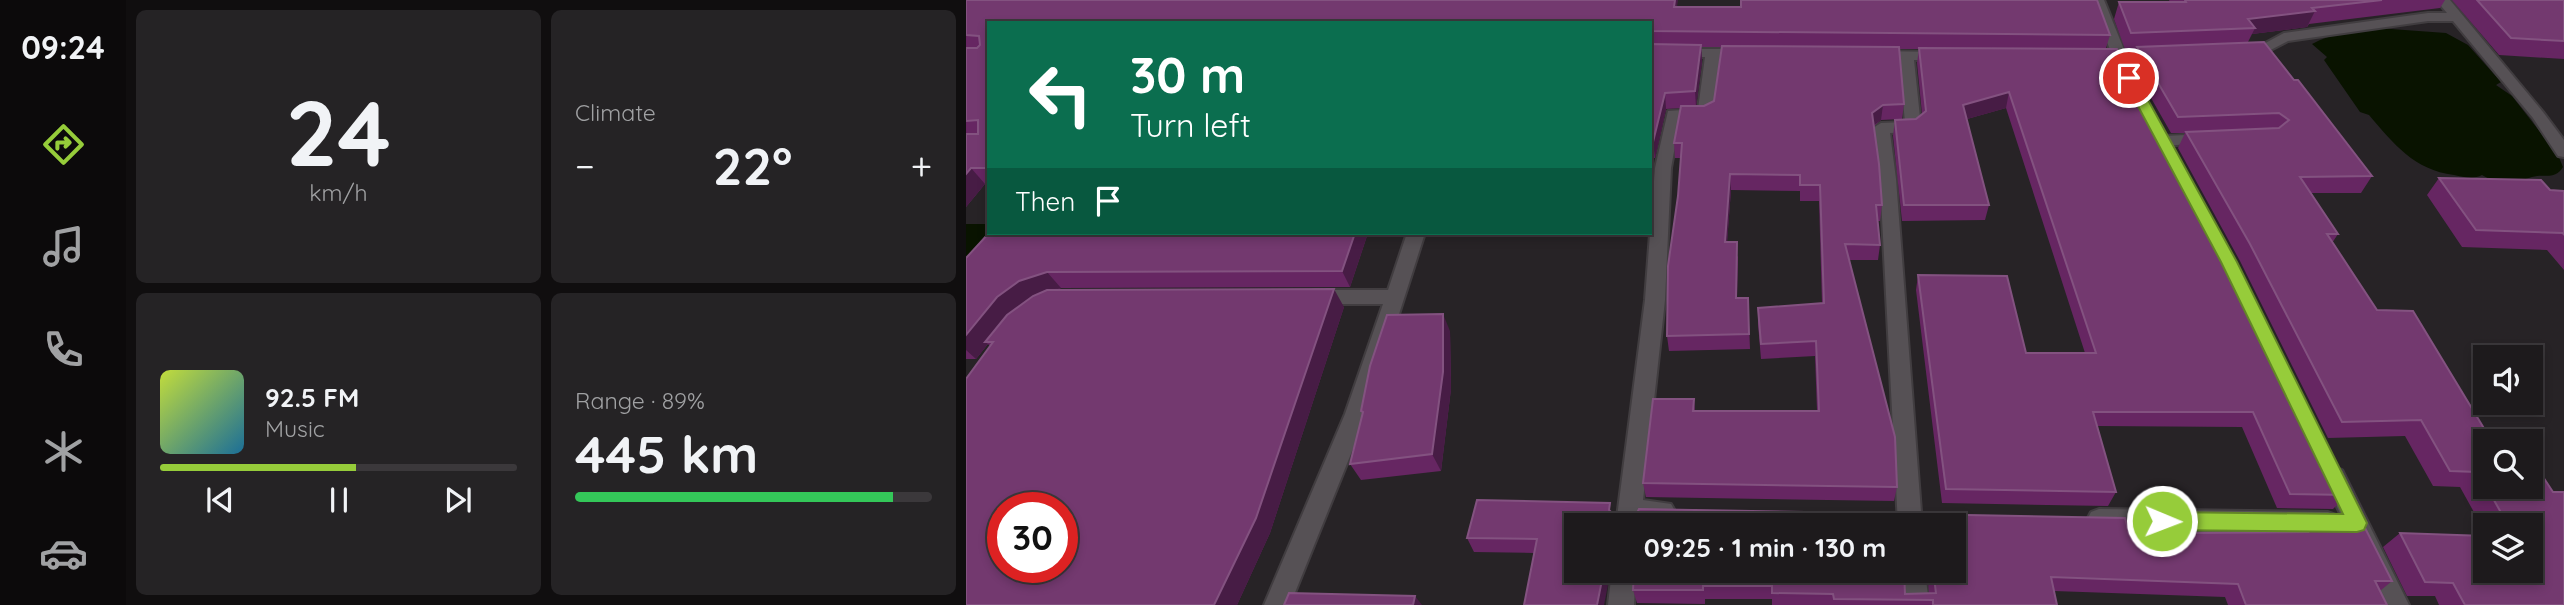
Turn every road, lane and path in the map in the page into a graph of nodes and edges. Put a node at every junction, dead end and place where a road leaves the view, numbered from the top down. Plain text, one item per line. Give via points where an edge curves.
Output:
1 (2097, 0) edge
2 (2443, 0) edge
3 (2457, 17) junction
4 (1713, 52) junction
5 (2222, 52) edge
6 (1652, 53) edge
7 (1768, 53) edge
8 (2170, 54) edge
9 (1864, 55) edge
10 (1906, 55) junction
11 (1959, 56) edge
12 (2078, 56) edge
13 (2118, 57) junction
14 (2131, 81) edge
15 (2230, 138) edge
16 (2564, 152) edge
17 (2177, 165) edge
18 (1415, 235) edge
19 (1299, 297) edge
20 (1394, 297) junction
21 (2327, 461) edge
22 (1683, 512) edge
23 (1630, 513) edge
24 (1674, 513) edge
25 (1909, 513) edge
26 (2078, 519) edge
27 (2357, 523) junction
28 (1623, 583) edge
29 (1914, 583) edge
30 (1277, 605) edge
31 (1620, 605) edge
32 (1916, 605) edge
33 (2396, 605) edge

1 - 13 street
2 - 3 street
3 - 5 street via 2284,37 2262,51
3 - 16 street
4 - 6 street
4 - 7 street
4 - 23 street via 1705,114 1674,114 1666,155 1655,300
8 - 13 street
9 - 10 street
10 - 11 street
10 - 25 street via 1913,127 1881,128
12 - 13 street
13 - 14 street
15 - 17 street via 2160,135
18 - 20 street
19 - 20 street
20 - 30 street via 1356,414
21 - 27 street
22 - 24 street
26 - 27 street
27 - 33 street
28 - 31 street
29 - 32 street

